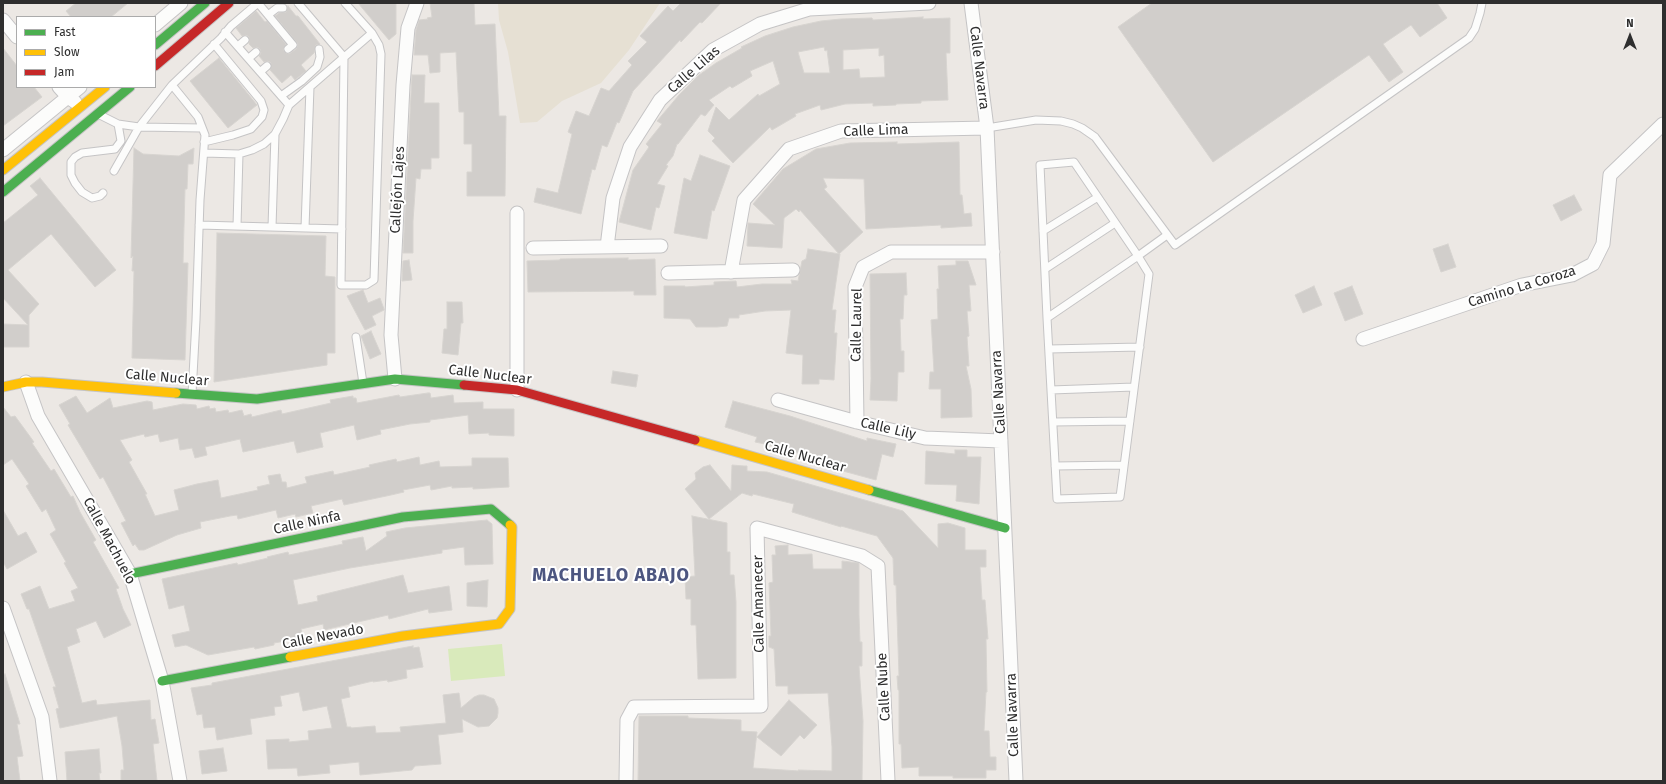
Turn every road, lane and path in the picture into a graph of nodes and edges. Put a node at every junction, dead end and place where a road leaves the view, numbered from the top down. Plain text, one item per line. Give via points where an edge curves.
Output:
1 (181, 3) edge
2 (205, 3) edge
3 (229, 3) edge
4 (258, 3) edge
5 (298, 3) edge
6 (345, 3) edge
7 (417, 3) edge
8 (929, 3) edge
9 (971, 3) edge
10 (1482, 3) edge
11 (283, 8) dead end
12 (268, 19) junction
13 (3, 20) edge
14 (156, 24) edge
15 (225, 32) junction
16 (372, 33) junction
17 (16, 36) edge
18 (245, 40) dead end
19 (156, 44) edge
20 (214, 44) junction
21 (238, 46) junction
22 (288, 49) dead end
23 (319, 49) dead end
24 (256, 52) dead end
25 (344, 57) junction
26 (249, 58) junction
27 (156, 65) edge
28 (267, 66) dead end
29 (260, 72) junction
30 (172, 85) junction
31 (310, 87) junction
32 (60, 88) edge
33 (79, 88) edge
34 (104, 88) edge
35 (129, 88) edge
36 (281, 96) junction
37 (68, 97) junction
38 (289, 105) junction
39 (82, 106) junction
40 (98, 114) junction
41 (118, 124) junction
42 (1663, 124) edge
43 (139, 127) junction
44 (202, 128) junction
45 (987, 128) junction
46 (275, 134) junction
47 (204, 142) junction
48 (3, 150) edge
49 (204, 153) junction
50 (239, 154) junction
51 (3, 170) edge
52 (114, 171) dead end
53 (3, 192) edge
54 (103, 193) dead end
55 (1098, 197) junction
56 (517, 213) dead end
57 (1115, 223) junction
58 (199, 225) junction
59 (237, 226) junction
60 (272, 227) junction
61 (305, 228) junction
62 (342, 229) junction
63 (1043, 231) junction
64 (1167, 235) junction
65 (662, 246) dead end
66 (607, 247) junction
67 (533, 248) dead end
68 (993, 252) junction
69 (1138, 256) junction
70 (1045, 269) junction
71 (793, 270) dead end
72 (731, 272) junction
73 (668, 273) dead end
74 (1047, 318) junction
75 (356, 337) dead end
76 (1363, 339) dead end
77 (1140, 347) junction
78 (1049, 349) junction
79 (395, 379) junction
80 (26, 382) junction
81 (363, 384) junction
82 (3, 387) edge
83 (1134, 387) junction
84 (517, 390) junction
85 (1051, 390) junction
86 (192, 394) junction
87 (778, 400) dead end
88 (1130, 420) junction
89 (857, 422) junction
90 (1053, 422) junction
91 (1001, 441) junction
92 (1124, 465) junction
93 (1055, 466) junction
94 (1005, 528) junction
95 (130, 574) junction
96 (879, 593) joint
97 (3, 608) edge
98 (490, 625) joint
99 (162, 681) junction
100 (50, 781) edge
101 (180, 781) edge
102 (626, 781) edge
103 (888, 781) edge
104 (1016, 781) edge

1 - 14 street
2 - 19 street
3 - 27 street
4 - 12 lane
4 - 15 lane
5 - 25 lane
6 - 16 lane
7 - 79 street, Callejón Lajes via 408,28 403,85 391,335
8 - 66 street, Calle Lilas via 809,9 760,24 713,50 660,100 630,148 613,198
9 - 45 street, Calle Navarra
10 - 64 lane via 1475,29 1469,38 1175,245
11 - 12 lane via 277,8
12 - 22 lane via 279,34 293,45
13 - 17 street
15 - 20 lane
15 - 21 lane
16 - 25 lane
16 - 62 lane via 379,45 380,54 375,272 372,283 342,285
18 - 21 lane
20 - 30 lane
20 - 47 lane via 261,101 264,110 262,117 251,129
21 - 26 lane
23 - 36 lane via 317,67
24 - 26 lane
25 - 31 lane
25 - 62 lane
26 - 29 lane
28 - 29 lane
29 - 36 lane
30 - 43 lane
30 - 44 lane via 198,116
31 - 38 lane
31 - 61 lane
32 - 37 street
33 - 37 street
34 - 39 street
35 - 40 street
36 - 38 lane
37 - 39 street
37 - 48 street
38 - 46 lane
39 - 40 street
39 - 51 street
40 - 41 lane
40 - 53 street
41 - 43 lane
41 - 54 lane via 121,141 115,150 82,153 71,162 71,175 82,192 92,198
42 - 76 street, Camino La Coroza via 1610,175 1603,244 1593,264 1572,275 1522,285
43 - 44 lane
43 - 52 lane
44 - 47 lane
45 - 64 lane via 1036,120 1061,121 1082,128 1095,137
45 - 68 street, Calle Navarra
45 - 72 street, Calle Lima via 841,131 788,150 744,200
46 - 50 lane via 264,144
46 - 60 lane
47 - 49 lane
49 - 50 lane
49 - 58 lane
50 - 59 lane
55 - 57 lane
55 - 63 lane
55 - 63 lane via 1074,162 1040,165
56 - 84 street
57 - 69 lane
57 - 70 lane
58 - 59 lane
58 - 86 lane
59 - 60 lane
60 - 61 lane
61 - 62 lane
63 - 70 lane
64 - 69 lane
65 - 66 street
66 - 67 street
68 - 89 street, Calle Laurel via 891,252 863,267 855,287
68 - 91 street, Calle Navarra
69 - 74 lane
69 - 77 lane via 1149,274
70 - 74 lane
71 - 72 street
72 - 73 street
74 - 78 lane
75 - 81 lane
77 - 78 lane
77 - 83 lane
78 - 85 lane
79 - 81 street, Calle Nuclear
79 - 84 street, Calle Nuclear
80 - 82 street, Calle Nuclear
80 - 86 street, Calle Nuclear
80 - 95 street, Calle Machuelo via 38,416
81 - 86 street, Calle Nuclear via 257,399
83 - 85 lane
83 - 88 lane
84 - 94 street, Calle Nuclear
85 - 90 lane
87 - 89 street, Calle Lily
88 - 90 lane
88 - 92 lane
89 - 91 street, Calle Lily via 925,438
90 - 93 lane
91 - 94 street, Calle Navarra
92 - 93 lane
92 - 93 lane via 1120,497 1057,499
94 - 104 street, Calle Navarra
95 - 98 street, Calle Ninfa via 403,517 491,509 512,526 510,609 498,624
95 - 99 street, Calle Machuelo
96 - 102 street, Calle Amanecer via 878,566 862,556 757,528 761,706 634,707 627,720
96 - 103 street, Calle Nube
97 - 100 street via 42,717
98 - 99 street, Calle Nevado via 403,636
99 - 101 street, Calle Machuelo

